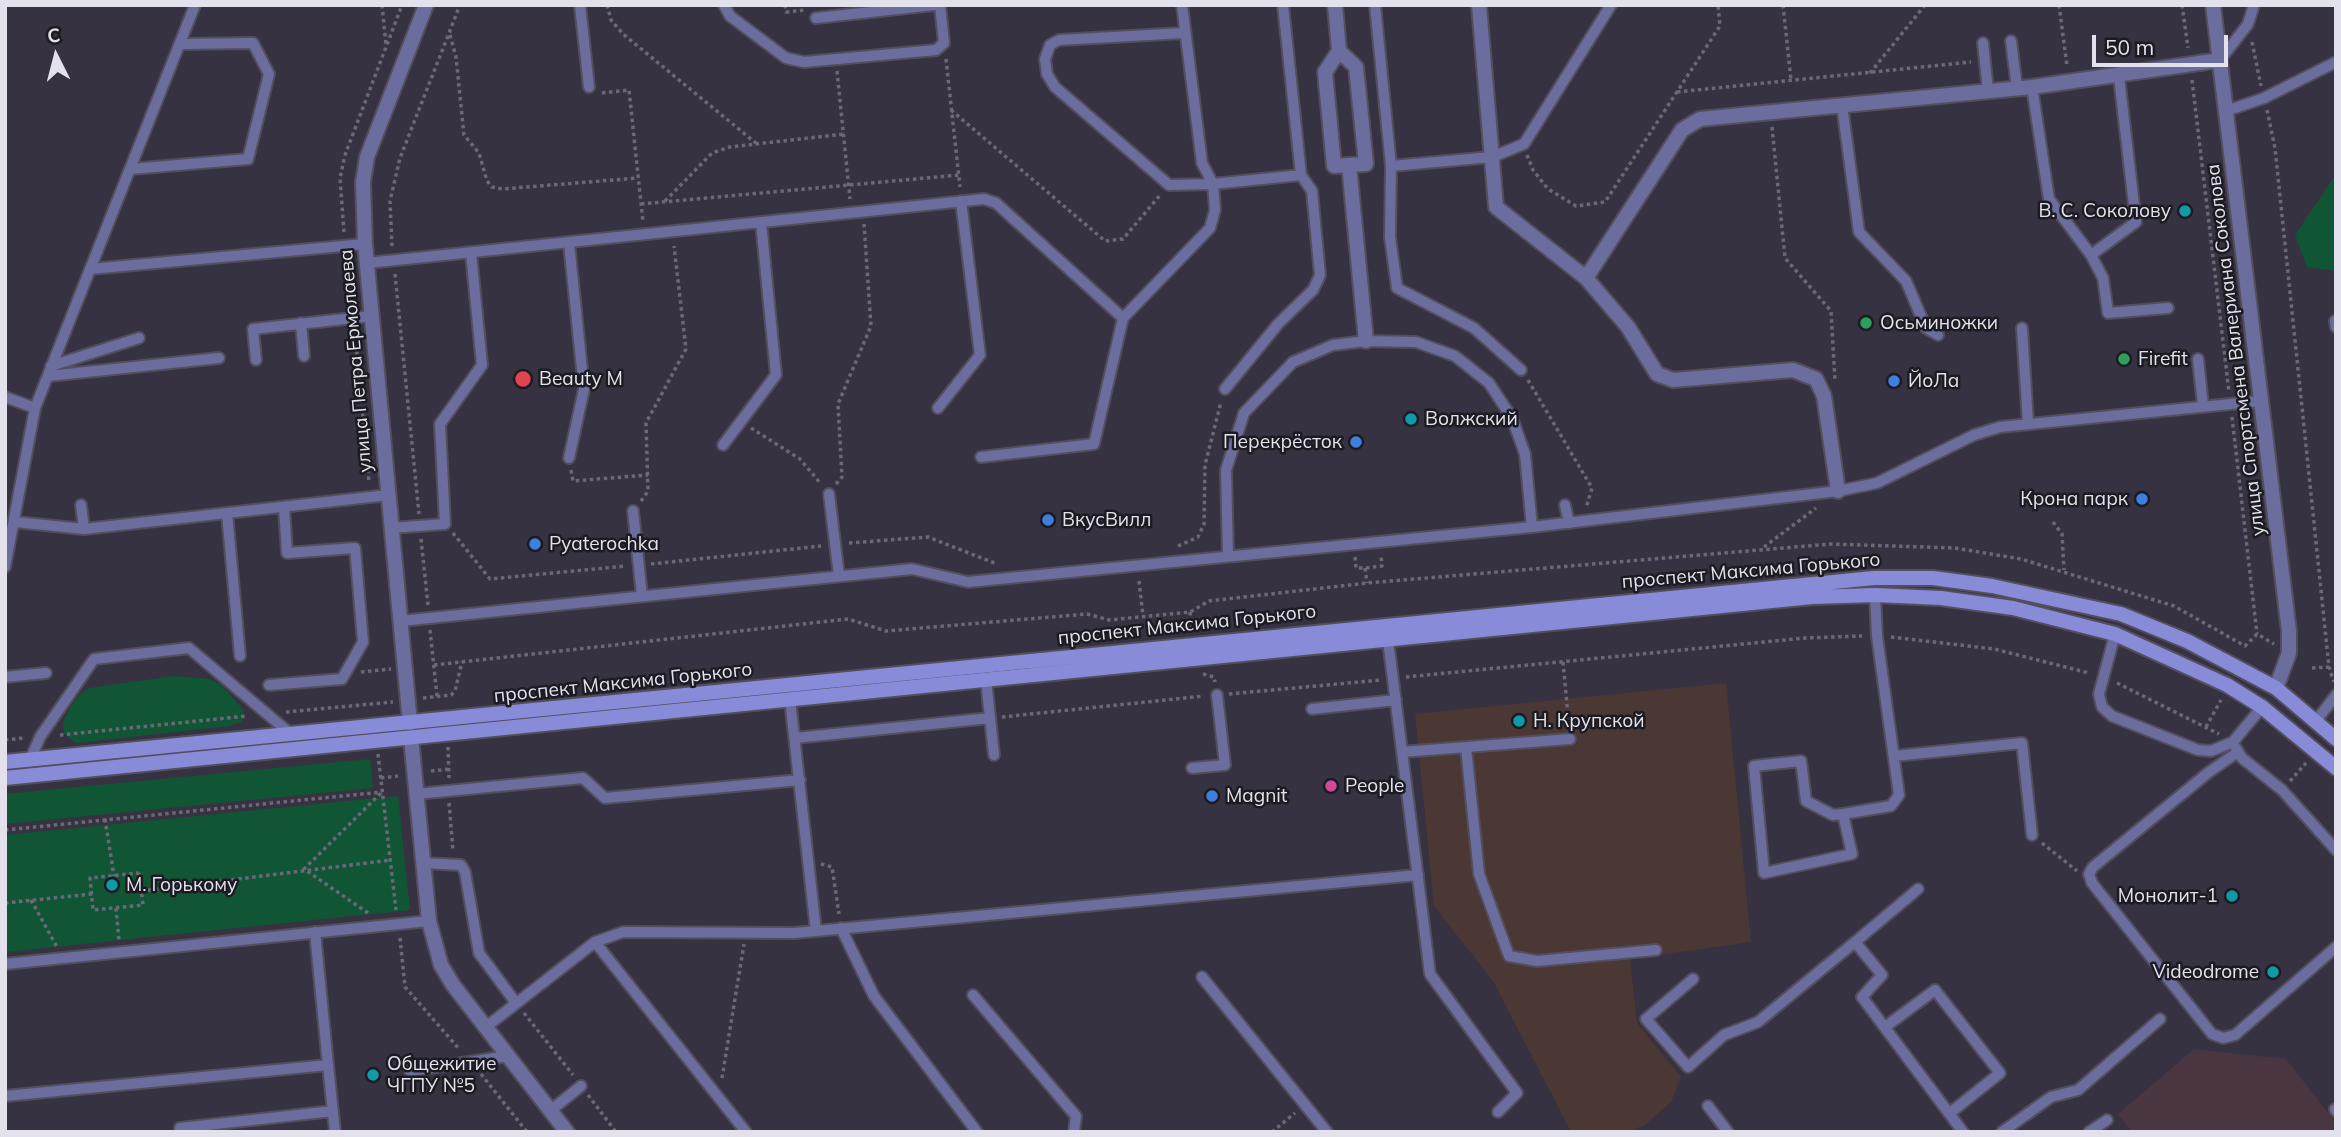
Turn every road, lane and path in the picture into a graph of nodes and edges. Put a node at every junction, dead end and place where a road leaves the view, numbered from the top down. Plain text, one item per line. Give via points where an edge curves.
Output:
1 (195, 5) edge
2 (382, 5) edge
3 (426, 5) edge
4 (460, 5) edge
5 (580, 5) edge
6 (607, 5) edge
7 (724, 5) edge
8 (785, 5) edge
9 (934, 5) edge
10 (940, 5) edge
11 (1182, 5) edge
12 (1283, 5) edge
13 (1335, 5) edge
14 (1375, 5) edge
15 (1479, 5) edge
16 (1611, 5) edge
17 (1718, 5) edge
18 (1783, 5) edge
19 (1925, 5) edge
20 (2059, 5) edge
21 (2182, 5) edge
22 (2213, 5) edge
23 (2254, 5) edge
24 (816, 18) joint
25 (2248, 24) junction
26 (449, 33) junction
27 (1184, 33) junction
28 (2011, 41) dead end
29 (944, 43) junction
30 (1983, 43) dead end
31 (180, 44) junction
32 (386, 46) dead end
33 (1339, 51) junction
34 (836, 61) junction
35 (1984, 61) junction
36 (2220, 61) junction
37 (2336, 62) edge
38 (2190, 66) junction
39 (1870, 73) junction
40 (2119, 77) junction
41 (1791, 81) junction
42 (2069, 83) junction
43 (589, 87) joint
44 (2032, 87) junction
45 (2017, 88) junction
46 (1988, 91) junction
47 (1677, 92) junction
48 (2264, 98) junction
49 (1842, 105) junction
50 (951, 110) junction
51 (1770, 111) junction
52 (2226, 111) junction
53 (844, 134) junction
54 (757, 144) junction
55 (1524, 144) junction
56 (1492, 158) junction
57 (1349, 165) junction
58 (1391, 166) junction
59 (131, 169) junction
60 (958, 175) junction
61 (1301, 175) junction
62 (638, 178) junction
63 (1213, 184) junction
64 (1169, 185) junction
65 (849, 186) junction
66 (961, 201) junction
67 (664, 202) junction
68 (641, 204) junction
69 (857, 212) junction
70 (761, 222) junction
71 (672, 232) junction
72 (645, 234) junction
73 (569, 243) junction
74 (365, 244) junction
75 (471, 253) junction
76 (2091, 256) junction
77 (394, 260) junction
78 (367, 263) junction
79 (90, 269) junction
80 (1586, 278) junction
81 (2168, 308) dead end
82 (372, 316) junction
83 (1123, 318) junction
84 (2335, 321) edge
85 (301, 323) junction
86 (2336, 327) edge
87 (2022, 328) dead end
88 (1938, 335) dead end
89 (139, 338) dead end
90 (1366, 341) junction
91 (304, 356) dead end
92 (219, 358) dead end
93 (2198, 359) dead end
94 (256, 360) dead end
95 (1521, 370) dead end
96 (50, 371) junction
97 (1225, 388) joint
98 (1534, 389) dead end
99 (1824, 396) junction
100 (5, 397) edge
101 (2262, 401) junction
102 (2230, 404) junction
103 (2203, 407) junction
104 (35, 408) junction
105 (938, 408) dead end
106 (740, 421) junction
107 (2028, 423) junction
108 (723, 445) dead end
109 (981, 457) dead end
110 (569, 458) joint
111 (648, 475) junction
112 (1838, 491) junction
113 (829, 494) junction
114 (388, 495) junction
115 (81, 505) dead end
116 (1565, 506) dead end
117 (284, 507) junction
118 (1816, 508) dead end
119 (633, 511) joint
120 (227, 513) junction
121 (1582, 521) junction
122 (15, 522) junction
123 (2053, 522) dead end
124 (445, 523) junction
125 (1569, 523) junction
126 (420, 526) junction
127 (1532, 527) junction
128 (391, 528) junction
129 (84, 529) junction
130 (835, 544) junction
131 (1167, 547) dead end
132 (1762, 548) junction
133 (1228, 556) junction
134 (1008, 563) dead end
135 (639, 565) junction
136 (1382, 566) dead end
137 (5, 568) edge
138 (1356, 568) dead end
139 (1365, 568) junction
140 (2064, 570) junction
141 (839, 576) junction
142 (1874, 578) junction
143 (1139, 581) dead end
144 (1367, 583) junction
145 (1875, 595) junction
146 (642, 596) junction
147 (1190, 612) junction
148 (1143, 616) junction
149 (429, 618) junction
150 (400, 621) junction
151 (1191, 625) dead end
152 (1387, 633) junction
153 (2115, 634) junction
154 (2256, 634) junction
155 (1870, 636) dead end
156 (1886, 637) dead end
157 (2277, 646) dead end
158 (240, 656) dead end
159 (463, 662) junction
160 (1563, 662) junction
161 (434, 665) junction
162 (984, 665) junction
163 (2329, 667) junction
164 (396, 668) dead end
165 (2312, 668) dead end
166 (46, 673) dead end
167 (345, 674) junction
168 (2096, 675) dead end
169 (5, 677) edge
170 (1401, 678) dead end
171 (1387, 679) dead end
172 (986, 680) junction
173 (2116, 682) dead end
174 (2334, 683) edge
175 (269, 685) dead end
176 (2276, 688) junction
177 (790, 693) junction
178 (1217, 695) junction
179 (2336, 695) edge
180 (439, 696) junction
181 (420, 698) dead end
182 (2222, 698) dead end
183 (1396, 700) junction
184 (396, 701) dead end
185 (442, 705) dead end
186 (2262, 707) junction
187 (1312, 709) dead end
188 (1568, 709) dead end
189 (281, 713) dead end
190 (244, 716) dead end
191 (990, 718) junction
192 (2316, 721) junction
193 (2206, 727) junction
194 (410, 731) junction
195 (64, 734) dead end
196 (292, 735) junction
197 (30, 738) dead end
198 (795, 738) junction
199 (1570, 739) dead end
200 (2301, 739) junction
201 (2336, 739) edge
202 (5, 740) edge
203 (444, 743) dead end
204 (2231, 744) junction
205 (1466, 748) junction
206 (378, 750) dead end
207 (1402, 752) junction
208 (993, 755) dead end
209 (1894, 756) junction
210 (2309, 759) dead end
211 (30, 760) junction
212 (5, 762) edge
213 (1192, 768) dead end
214 (2336, 768) edge
215 (450, 769) junction
216 (425, 772) dead end
217 (404, 775) dead end
218 (5, 778) edge
219 (381, 778) junction
220 (800, 780) junction
221 (2282, 790) junction
222 (448, 791) junction
223 (382, 792) junction
224 (416, 794) junction
225 (1843, 814) junction
226 (105, 819) junction
227 (5, 830) edge
228 (2032, 835) joint
229 (2336, 850) edge
230 (391, 860) junction
231 (809, 862) junction
232 (423, 863) junction
233 (453, 864) junction
234 (304, 869) junction
235 (1418, 875) junction
236 (114, 876) junction
237 (2092, 883) junction
238 (1917, 889) dead end
239 (141, 891) junction
240 (92, 894) junction
241 (31, 900) junction
242 (5, 902) edge
243 (386, 916) dead end
244 (375, 918) dead end
245 (429, 921) junction
246 (841, 928) junction
247 (746, 931) junction
248 (816, 931) junction
249 (315, 932) junction
250 (399, 936) dead end
251 (595, 942) junction
252 (1855, 942) junction
253 (2336, 947) edge
254 (1656, 950) dead end
255 (59, 952) dead end
256 (5, 964) edge
257 (1202, 977) dead end
258 (1693, 979) dead end
259 (405, 987) dead end
260 (973, 995) dead end
261 (516, 1003) junction
262 (2160, 1019) dead end
263 (486, 1027) junction
264 (1885, 1027) junction
265 (508, 1056) junction
266 (328, 1065) junction
267 (410, 1072) dead end
268 (581, 1086) junction
269 (5, 1097) edge
270 (718, 1098) junction
271 (1305, 1104) junction
272 (1708, 1106) dead end
273 (333, 1111) junction
274 (550, 1111) junction
275 (1498, 1112) dead end
276 (1950, 1113) junction
277 (2106, 1120) dead end
278 (180, 1132) edge
279 (335, 1132) edge
280 (566, 1132) edge
281 (616, 1132) edge
282 (746, 1132) edge
283 (977, 1132) edge
284 (1074, 1132) edge
285 (1272, 1132) edge
286 (1327, 1132) edge
287 (1728, 1132) edge
288 (1964, 1132) edge
289 (2002, 1132) edge
290 (2090, 1132) edge

1 - 31 lane
2 - 32 path
3 - 74 street, улица Петра Ермолаева via 367,157 362,194
4 - 26 path
5 - 43 lane
6 - 54 path via 622,34
7 - 34 lane via 730,16 786,58
8 - 24 path via 786,12 811,10
9 - 24 lane
10 - 29 lane
11 - 27 lane
12 - 61 lane
13 - 33 street
14 - 58 lane
15 - 56 street
16 - 55 lane
17 - 47 path via 1720,26
18 - 41 path
19 - 39 path
20 - 42 path
21 - 38 path
22 - 36 street, улица Спортсмена Валериана Соколова
23 - 25 lane
25 - 36 lane
25 - 48 path
26 - 62 path via 464,135 479,153 492,187
26 - 77 path via 408,133 395,179 390,201
27 - 63 lane via 1202,163
27 - 64 lane via 1059,40 1050,46 1045,60 1055,87
28 - 45 lane
29 - 34 lane via 936,50
29 - 50 path
30 - 35 lane
31 - 59 lane
31 - 59 lane via 253,43 268,74 247,159
33 - 57 street via 1325,72 1334,166
33 - 57 street via 1356,67 1366,164
34 - 53 path
35 - 39 path
35 - 46 lane
36 - 38 street
36 - 52 street, улица Спортсмена Валериана Соколова
37 - 48 lane
38 - 40 street
38 - 102 path
39 - 41 path
40 - 42 street
40 - 76 lane via 2136,222
41 - 47 path
42 - 44 street
43 - 62 path via 596,93 629,90
44 - 45 street
44 - 76 lane via 2049,199
45 - 46 street
46 - 49 street
47 - 55 path via 1605,202 1576,206 1548,189 1533,170
48 - 52 lane
48 - 163 path via 2275,148
49 - 51 street
49 - 88 lane via 1859,232 1906,281 1926,328
50 - 60 path
50 - 64 path via 1105,241 1123,239
51 - 80 street via 1700,119 1682,130
51 - 99 path via 1785,258 1831,311 1837,379
52 - 101 street, улица Спортсмена Валериана Соколова
53 - 54 path
53 - 65 path
54 - 67 path via 712,153
55 - 56 lane
56 - 58 lane
56 - 80 street via 1496,207
57 - 90 street
58 - 95 lane via 1390,237 1398,288 1474,328
59 - 79 lane
60 - 65 path
60 - 66 path
61 - 63 lane
61 - 97 lane via 1312,191 1320,275 1313,290
62 - 68 path
63 - 64 lane
63 - 83 lane via 1215,210 1210,228
65 - 67 path
65 - 69 path
66 - 69 lane
66 - 83 lane via 996,203
66 - 105 lane via 981,355
67 - 68 path
68 - 72 path
69 - 70 lane
69 - 113 path via 871,326 838,404 842,477
70 - 71 lane
70 - 106 lane via 776,375
71 - 72 lane
71 - 111 path via 686,349 646,423
72 - 73 lane
73 - 75 lane
73 - 110 lane via 584,389
74 - 78 street, улица Петра Ермолаева
74 - 79 lane
75 - 77 lane
75 - 124 lane via 482,365 440,424
76 - 81 lane via 2103,278 2108,313
77 - 78 lane
77 - 126 path
78 - 82 street, улица Петра Ермолаева
79 - 96 lane
80 - 99 street via 1628,327 1657,374 1673,380 1793,370 1816,379
82 - 85 lane
82 - 114 street, улица Петра Ермолаева
83 - 109 lane via 1094,444
84 - 86 lane
85 - 91 lane
85 - 94 lane via 253,329
87 - 107 lane
89 - 96 lane
90 - 127 lane via 1416,342 1455,356 1489,383 1512,418 1525,454
90 - 133 lane via 1333,345 1293,362 1244,413 1226,470
92 - 96 lane
93 - 103 lane
96 - 104 lane
97 - 131 path via 1205,465 1204,524 1198,537
98 - 121 path via 1592,488
99 - 112 street
100 - 104 lane
101 - 102 lane
101 - 176 street, улица Спортсмена Валериана Соколова via 2289,631 2287,662
102 - 103 lane
102 - 154 path
103 - 107 lane
104 - 122 lane
106 - 108 lane
106 - 113 path via 800,459
107 - 112 lane via 1974,435 1877,483
110 - 111 path via 573,481
111 - 119 path via 649,491
112 - 121 lane
113 - 130 lane
114 - 117 lane
114 - 128 street, улица Петра Ермолаева
115 - 129 lane
116 - 125 lane
117 - 120 lane
117 - 167 lane via 287,553 355,548 362,642
118 - 132 path
119 - 135 lane
120 - 129 lane
120 - 158 lane
121 - 125 lane
122 - 129 lane
122 - 137 lane
123 - 140 path via 2062,534
124 - 126 lane
124 - 135 path via 489,579
125 - 127 lane
126 - 128 lane
126 - 149 path
127 - 133 lane
128 - 150 street, улица Петра Ермолаева
130 - 134 path via 928,537 995,565
130 - 135 path
130 - 141 lane
132 - 140 path via 1831,544 1955,548
132 - 144 path
133 - 141 lane via 968,582 912,569
135 - 146 lane
136 - 139 path
138 - 139 path
139 - 144 path
140 - 154 path via 2174,606 2245,646
141 - 146 lane
142 - 145 main road
142 - 152 main road, проспект Максима Горького
142 - 176 main road, проспект Максима Горького via 1933,578 1993,586 2121,614 2187,641
143 - 148 path
144 - 147 path via 1209,601
145 - 152 main road, проспект Максима Горького
145 - 153 main road, проспект Максима Горького via 2013,608
145 - 209 lane
146 - 149 lane
147 - 148 path
147 - 151 path
148 - 159 path via 1109,620 1087,614 886,631 848,619
149 - 150 lane
149 - 161 path
150 - 194 street, улица Петра Ермолаева
152 - 162 main road, проспект Максима Горького
152 - 172 main road, проспект Максима Горького
152 - 183 lane
153 - 186 main road, проспект Максима Горького via 2202,672
153 - 204 lane via 2099,694 2102,707 2112,716 2198,750
154 - 157 path
155 - 160 path
156 - 168 path via 1993,649
159 - 161 path
159 - 180 path via 455,691
160 - 170 path
160 - 188 path
161 - 180 path
162 - 172 main road
162 - 177 main road, проспект Максима Горького
163 - 165 path
163 - 174 path
164 - 167 path
166 - 169 lane
167 - 175 lane via 342,679
171 - 178 path
172 - 177 main road, проспект Максима Горького
172 - 191 lane
173 - 193 path
176 - 186 main road
176 - 192 main road, проспект Максима Горького
177 - 194 main road, проспект Максима Горького
177 - 198 lane
178 - 191 path
178 - 213 lane via 1225,765
179 - 192 lane
180 - 181 path
180 - 185 path
182 - 193 path
183 - 187 lane
183 - 207 lane
184 - 189 path
186 - 200 main road, проспект Максима Горького
186 - 204 lane
190 - 195 path
191 - 198 lane
191 - 208 lane
192 - 200 main road
192 - 201 main road, проспект Максима Горького
193 - 204 path
194 - 196 main road, проспект Максима Горького
194 - 218 main road, проспект Максима Горького
194 - 224 street, улица Петра Ермолаева
196 - 211 main road, проспект Максима Горького
196 - 211 lane via 190,649 94,660 40,737
197 - 202 path
198 - 220 lane
199 - 205 lane
200 - 214 main road, проспект Максима Горького
203 - 215 path
204 - 221 lane
204 - 237 lane via 2208,772 2093,867 2089,874
205 - 207 lane
205 - 254 lane via 1479,874 1508,956 1537,961
206 - 219 path
207 - 235 lane
209 - 225 lane via 1899,795 1891,806
209 - 228 lane via 2022,743
210 - 221 path
211 - 212 main road, проспект Максима Горького
215 - 216 path
215 - 222 path
217 - 219 path
219 - 223 path
220 - 222 lane via 606,798 583,778
220 - 231 lane
221 - 229 lane
222 - 224 lane
222 - 233 path
223 - 226 path
223 - 230 path
223 - 234 path
224 - 232 street, улица Петра Ермолаева
225 - 225 lane via 1833,816 1806,801 1801,761 1754,766 1764,873 1852,854
226 - 227 path
226 - 236 path
228 - 237 path
230 - 234 path
230 - 243 path via 397,916
231 - 246 path via 832,867
231 - 248 lane
232 - 233 lane
232 - 245 street, улица Петра Ермолаева
233 - 261 lane via 461,865 465,872 479,953
234 - 239 path
234 - 244 path
235 - 246 lane
235 - 275 lane via 1430,974 1517,1093
236 - 239 path via 139,873
236 - 240 path via 90,878
237 - 253 lane via 2213,1034 2223,1038 2235,1035
238 - 252 lane
239 - 240 path via 143,905 93,910
240 - 241 path
241 - 242 path
241 - 255 path
245 - 249 lane
245 - 263 street, улица Петра Ермолаева via 441,965
246 - 248 lane
246 - 283 lane via 874,996
247 - 248 lane
247 - 251 lane via 623,932
247 - 270 path
249 - 256 lane
249 - 266 lane
250 - 259 path
251 - 261 lane
251 - 270 lane
252 - 258 lane via 1758,1022 1724,1035 1688,1066 1646,1019
252 - 264 lane via 1882,975 1862,997
257 - 271 lane
260 - 284 lane via 1076,1116
261 - 263 lane
261 - 268 path
262 - 289 lane via 2078,1090 2050,1097
263 - 265 street, улица Петра Ермолаева
264 - 276 lane
264 - 276 lane via 1935,990 2000,1073
265 - 267 lane
265 - 274 street, улица Петра Ермолаева
266 - 269 lane
266 - 273 lane
268 - 274 lane
268 - 281 path
270 - 282 lane
271 - 285 path
271 - 286 lane
272 - 287 lane
273 - 278 lane via 180,1128
273 - 279 lane
274 - 280 street, улица Петра Ермолаева
276 - 288 lane
277 - 290 lane

